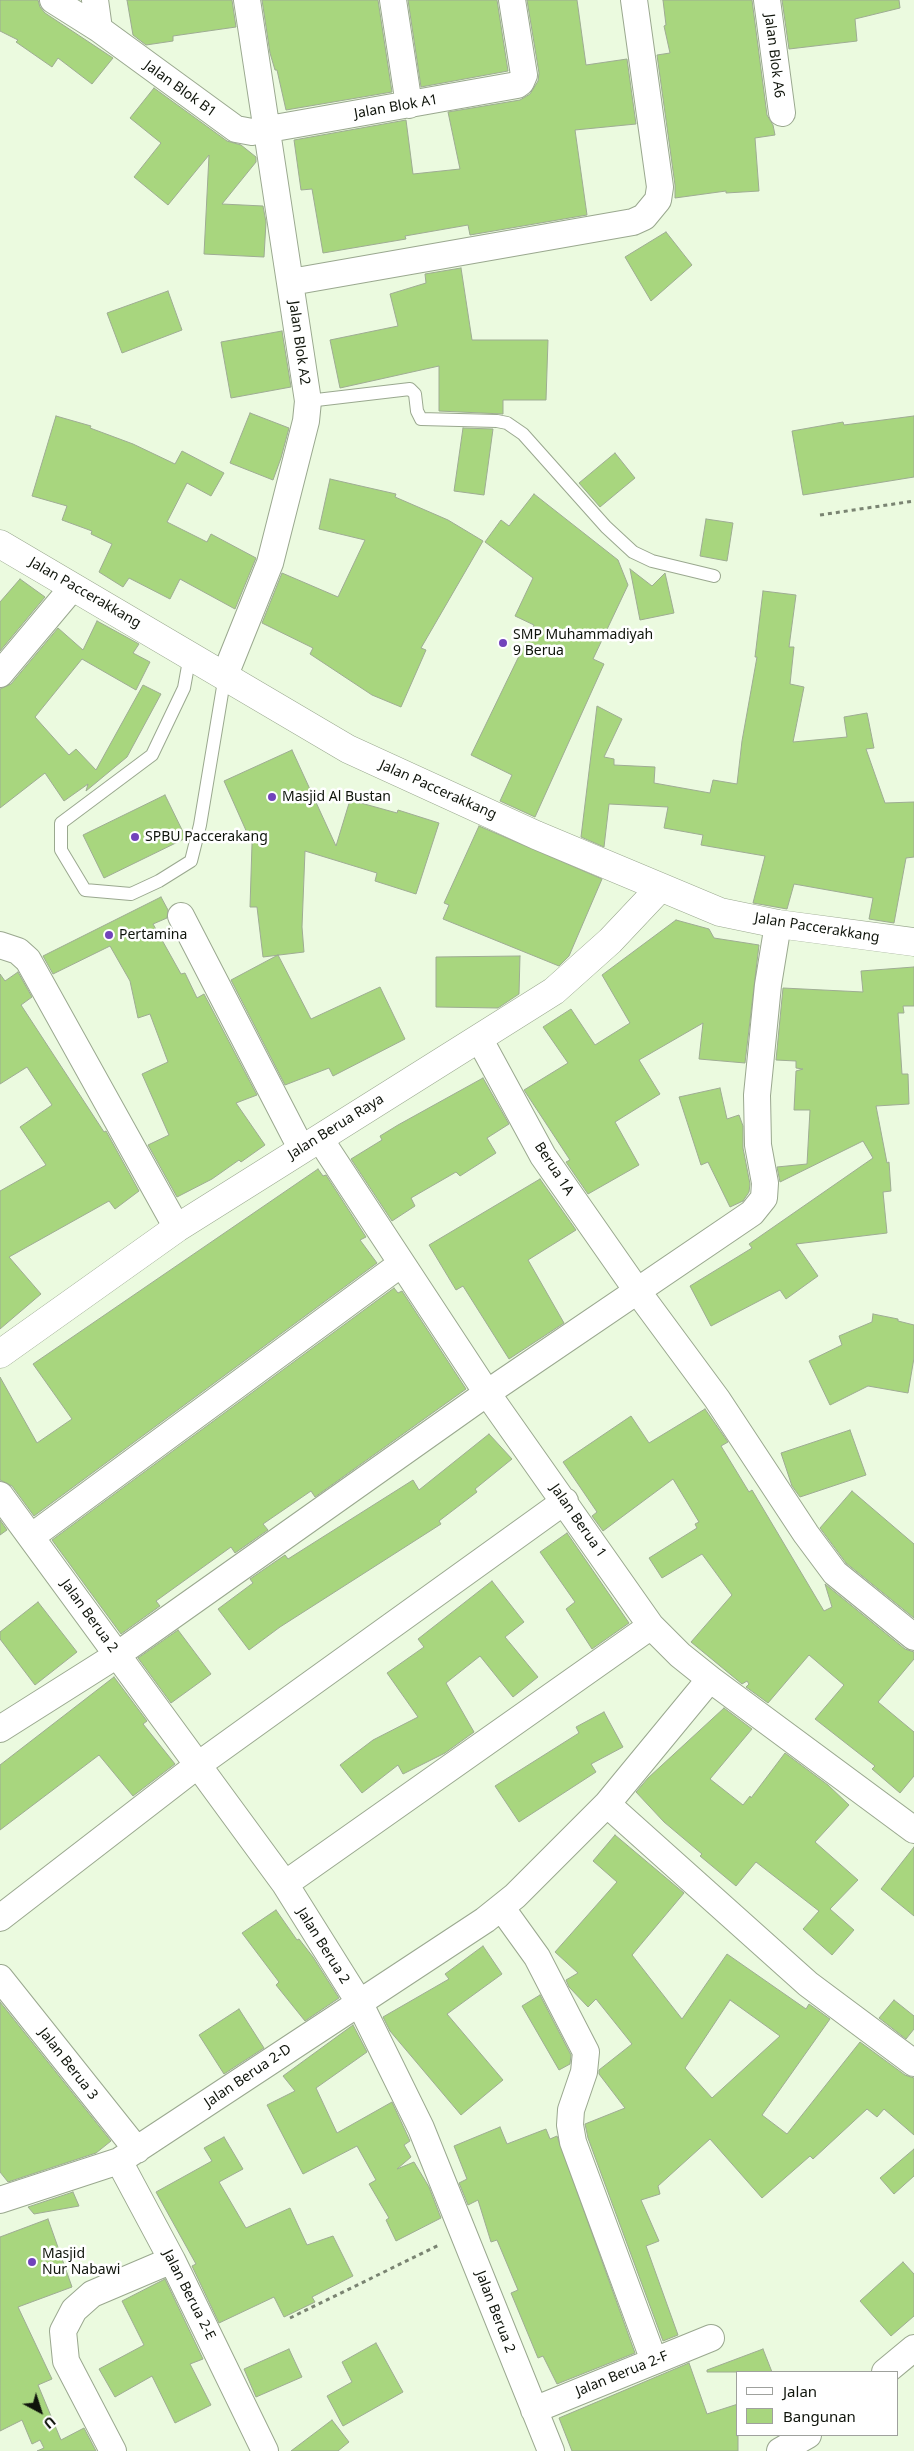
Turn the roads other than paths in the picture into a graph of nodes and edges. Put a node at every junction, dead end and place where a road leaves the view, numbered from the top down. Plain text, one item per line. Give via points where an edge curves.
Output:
1 (53, 0) edge
2 (95, 0) edge
3 (247, 0) edge
4 (393, 0) edge
5 (512, 0) edge
6 (634, 0) edge
7 (767, 0) edge
8 (99, 29) junction
9 (410, 105) junction
10 (782, 112) dead end
11 (266, 128) junction
12 (291, 282) junction
13 (308, 401) junction
14 (0, 544) edge
15 (714, 576) dead end
16 (73, 587) junction
17 (190, 655) junction
18 (0, 674) edge
19 (225, 675) junction
20 (660, 888) junction
21 (180, 916) dead end
22 (778, 924) junction
23 (914, 942) edge
24 (0, 945) edge
25 (480, 1040) junction
26 (311, 1144) junction
27 (177, 1228) junction
28 (401, 1264) junction
29 (638, 1292) junction
30 (0, 1354) edge
31 (487, 1393) junction
32 (0, 1495) edge
33 (565, 1501) junction
34 (31, 1537) junction
35 (651, 1626) junction
36 (914, 1637) edge
37 (117, 1655) junction
38 (710, 1679) junction
39 (0, 1729) edge
40 (198, 1765) junction
41 (607, 1804) junction
42 (914, 1830) edge
43 (285, 1884) junction
44 (501, 1907) junction
45 (0, 1918) edge
46 (0, 1978) edge
47 (359, 2002) junction
48 (914, 2063) edge
49 (128, 2156) junction
50 (0, 2200) edge
51 (172, 2260) junction
52 (710, 2338) dead end
53 (914, 2348) edge
54 (654, 2361) junction
55 (886, 2371) edge
56 (534, 2410) junction
57 (806, 2436) edge
58 (113, 2451) edge
59 (265, 2451) edge
60 (551, 2451) edge
61 (780, 2451) edge

1 - 8 street, Jalan Blok B1
2 - 8 street
3 - 11 street, Jalan Blok A2
4 - 9 street
5 - 9 street, Jalan Blok A1 via 524,79 517,85
6 - 12 street via 660,187 658,200 644,217 633,222
7 - 10 street, Jalan Blok A6
8 - 11 street, Jalan Blok B1 via 236,129 252,132
9 - 11 street, Jalan Blok A1
11 - 12 street, Jalan Blok A2
12 - 13 street, Jalan Blok A2
13 - 15 lane via 410,389 415,394 417,411 422,419 507,424 523,434 606,527 633,552 652,561
13 - 19 street, Jalan Blok A2 via 306,421 270,563
14 - 16 main road, Jalan Paccerakkang
16 - 17 main road, Jalan Paccerakkang
16 - 18 street
17 - 19 main road, Jalan Paccerakkang
17 - 19 lane via 184,688 152,755 61,823 61,850 85,890 131,894 191,861
19 - 20 main road, Jalan Paccerakkang via 348,749
20 - 22 main road, Jalan Paccerakkang via 720,912
20 - 25 main road, Jalan Berua Raya via 575,974
21 - 26 street, Jalan Berua 1
22 - 23 main road, Jalan Paccerakkang
22 - 29 street via 768,984 758,1095 758,1145 765,1183 764,1198 752,1214
24 - 27 street via 18,951 28,960
25 - 26 main road, Jalan Berua Raya
25 - 29 street, Berua 1A via 543,1156
26 - 27 main road, Jalan Berua Raya
26 - 28 street, Jalan Berua 1
27 - 30 main road, Jalan Berua Raya
28 - 31 street, Jalan Berua 1
28 - 34 street
29 - 31 street
29 - 36 street, Berua 1A via 717,1400 835,1573
31 - 33 street, Jalan Berua 1
31 - 37 street
32 - 34 street, Jalan Berua 2
33 - 35 street, Jalan Berua 1
33 - 40 street
34 - 37 street, Jalan Berua 2
35 - 38 street, Jalan Berua 1
35 - 43 street
37 - 39 street
37 - 40 street, Jalan Berua 2
38 - 41 street, Jalan Berua 2-D
38 - 42 street, Jalan Berua 1
40 - 43 street, Jalan Berua 2
40 - 45 street
41 - 44 street, Jalan Berua 2-D
41 - 48 street via 808,1984
43 - 47 street, Jalan Berua 2
44 - 47 street, Jalan Berua 2-D
44 - 54 street via 537,1957 586,2052 584,2072 571,2110 573,2142
46 - 49 street, Jalan Berua 3
47 - 49 street, Jalan Berua 2-D
47 - 56 street, Jalan Berua 2 via 421,2128
49 - 50 street, Jalan Berua 2-D
49 - 51 street, Jalan Berua 2-E
51 - 58 street via 92,2294 74,2310 63,2331 66,2361
51 - 59 street, Jalan Berua 2-E
52 - 54 street, Jalan Berua 2-F
53 - 55 street
54 - 56 street, Jalan Berua 2-F
56 - 60 street, Jalan Berua 2
57 - 61 street

